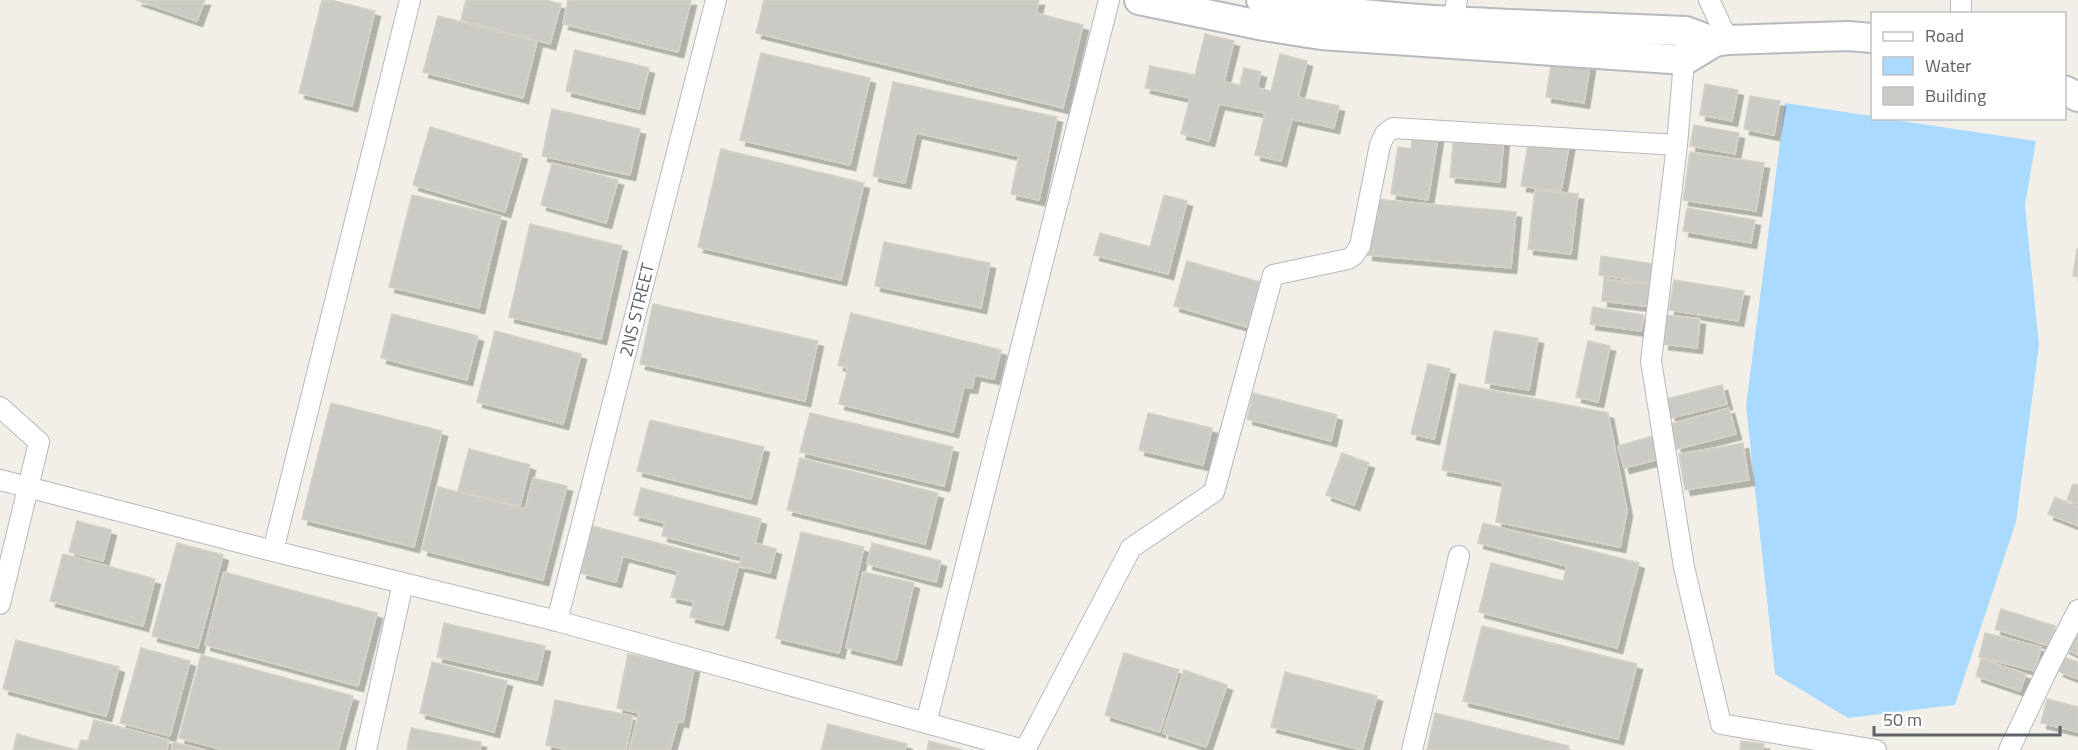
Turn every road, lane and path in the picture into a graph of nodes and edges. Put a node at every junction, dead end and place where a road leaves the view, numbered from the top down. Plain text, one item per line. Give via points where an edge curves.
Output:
1 (410, 0) edge
2 (716, 0) edge
3 (1109, 0) edge
4 (1139, 0) edge
5 (1261, 0) edge
6 (1709, 0) edge
7 (1455, 10) edge
8 (1686, 31) junction
9 (1871, 38) edge
10 (1722, 41) junction
11 (1685, 60) junction
12 (1677, 145) junction
13 (0, 407) edge
14 (0, 480) edge
15 (29, 486) junction
16 (273, 551) junction
17 (1459, 556) dead end
18 (403, 583) junction
19 (0, 604) edge
20 (2078, 610) edge
21 (557, 621) junction
22 (926, 723) junction
23 (366, 750) edge
24 (1024, 750) edge
25 (1412, 750) edge
26 (1876, 750) edge
27 (2009, 750) edge

1 - 16 street
2 - 21 street, 2NS STREET
3 - 22 street
4 - 11 main road via 1321,35
5 - 7 main road via 1306,8
6 - 10 street
7 - 8 main road
8 - 10 main road
8 - 11 street
9 - 10 main road
10 - 11 main road
11 - 12 street
12 - 24 street via 1393,128 1385,134 1360,246 1348,259 1273,275 1214,492 1131,548
12 - 26 street via 1651,361 1684,567 1721,724
13 - 15 street via 39,442
14 - 15 street
15 - 16 street
15 - 19 street
16 - 18 street
17 - 25 street
18 - 21 street
18 - 23 street
20 - 27 street
21 - 22 street
22 - 24 street

